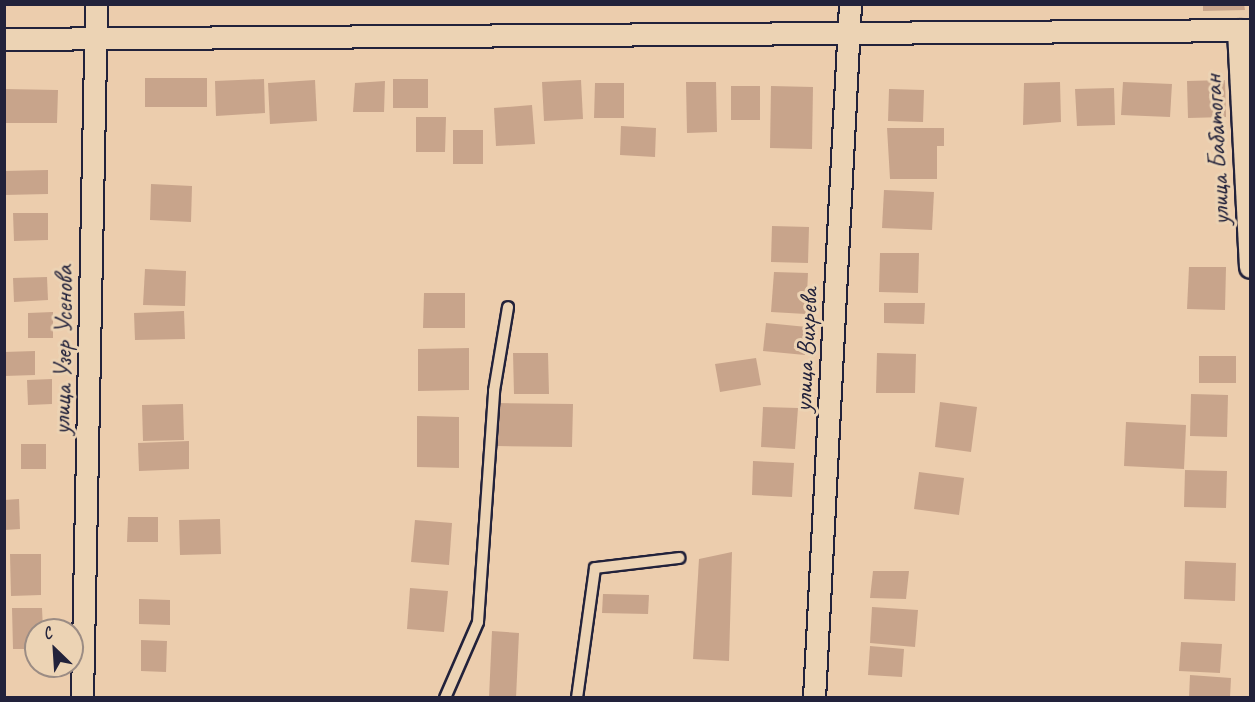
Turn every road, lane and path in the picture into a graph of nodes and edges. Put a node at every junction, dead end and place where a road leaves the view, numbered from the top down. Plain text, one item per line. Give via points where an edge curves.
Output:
1 (96, 4) edge
2 (850, 4) edge
3 (1244, 30) edge
4 (850, 32) junction
5 (4, 39) edge
6 (97, 41) junction
7 (1251, 267) edge
8 (508, 307) dead end
9 (679, 558) dead end
10 (82, 698) edge
11 (445, 698) edge
12 (577, 698) edge
13 (814, 698) edge

1 - 6 street, улица Узер Усенова
2 - 4 street, улица Вихрева
3 - 4 street
3 - 7 street, улица Бабатоган
4 - 6 street
4 - 13 street, улица Вихрева
5 - 6 street
6 - 10 street, улица Узер Усенова
8 - 11 lane via 494,391 478,622
9 - 12 lane via 595,568

